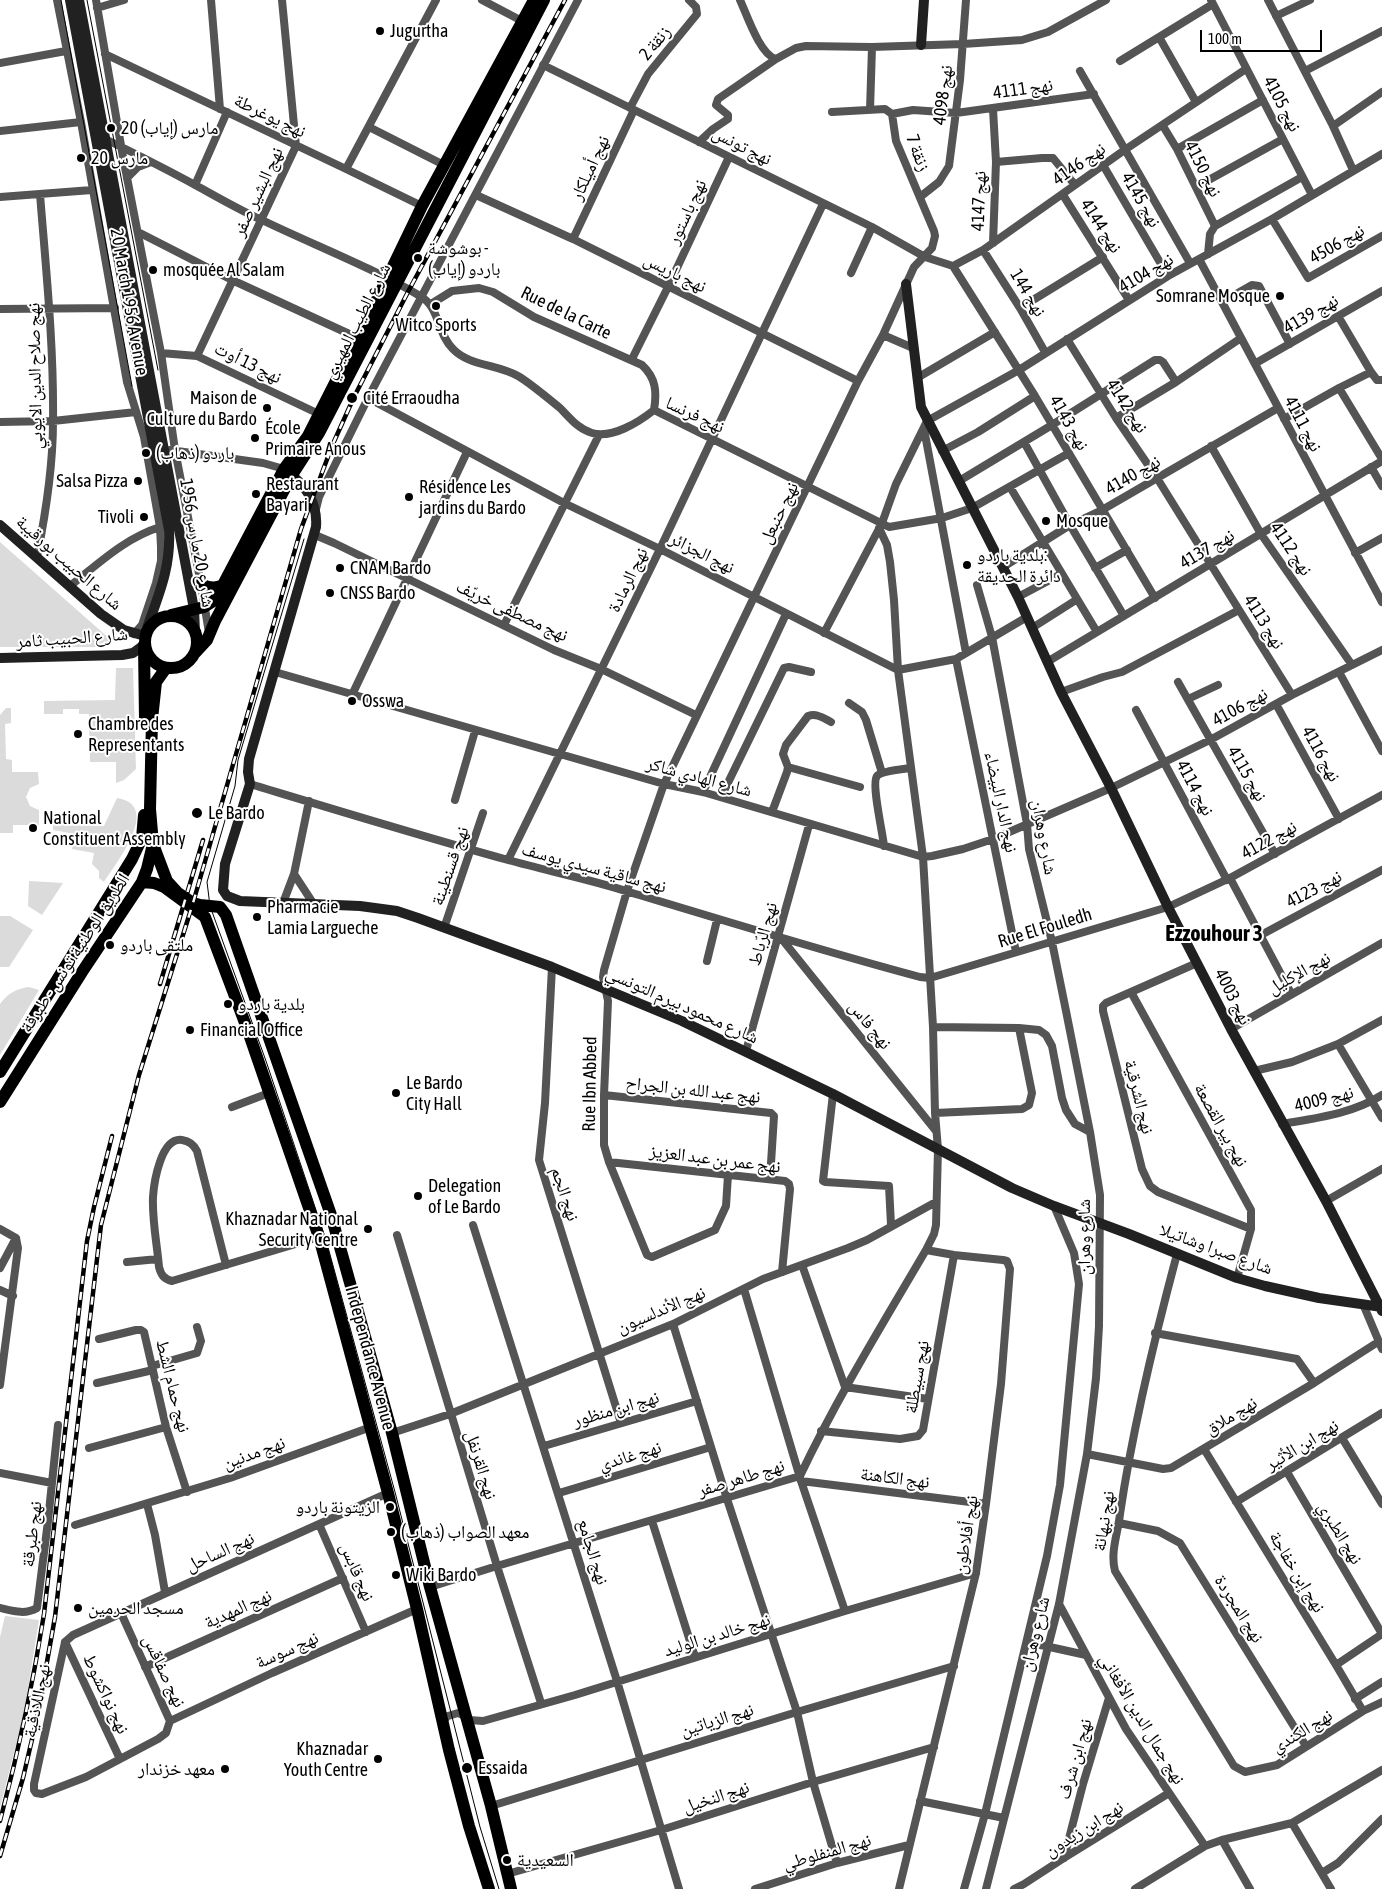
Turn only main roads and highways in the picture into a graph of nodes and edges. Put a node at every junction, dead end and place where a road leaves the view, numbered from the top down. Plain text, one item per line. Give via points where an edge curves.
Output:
1 (70, 0) edge
2 (79, 0) edge
3 (534, 0) edge
4 (544, 0) edge
5 (924, 0) edge
6 (923, 45) road end
7 (85, 56) junction
8 (392, 281) junction
9 (906, 284) road end
10 (159, 449) junction
11 (288, 472) junction
12 (0, 525) edge
13 (201, 584) road end
14 (223, 585) junction
15 (199, 608) junction
16 (171, 615) junction
17 (195, 632) junction
18 (142, 637) junction
19 (195, 653) junction
20 (0, 658) edge
21 (166, 668) junction
22 (153, 844) junction
23 (142, 882) junction
24 (106, 902) junction
25 (122, 912) junction
26 (68, 962) junction
27 (82, 972) junction
28 (28, 1026) junction
29 (43, 1035) junction
30 (0, 1072) edge
31 (0, 1102) edge
32 (1100, 1222) joint
33 (1381, 1308) edge
34 (489, 1889) edge
35 (511, 1889) edge

1 - 7 main road, 20 March 1956 Avenue
2 - 7 main road, 20 March 1956 Avenue
3 - 8 main road, شارع الطيب المهيري via 422,206
4 - 8 main road, شارع الطيب المهيري
5 - 6 main road
7 - 10 main road, 20 March 1956 Avenue via 105,139
7 - 10 main road, 20 March 1956 Avenue via 94,134
8 - 11 main road, شارع الطيب المهيري via 358,338
8 - 11 main road, شارع الطيب المهيري via 319,434
9 - 33 main road, نهج 4003 via 925,425 959,481 1003,567 1061,692 1231,1029
10 - 15 main road, شارع 20 مارس 1956 via 165,460
10 - 18 main road, شارع 20 مارس 1956 via 170,548 164,582
11 - 14 main road, شارع الطيب المهيري
11 - 19 main road, شارع الطيب المهيري via 208,637
11 - 32 main road, شارع محمود بيرم التونسي via 311,498 316,509 315,535 249,761 250,784 224,872 222,890 227,896 240,901 397,911 552,967 682,1020 833,1094 1012,1188
12 - 18 main road, شارع الحبيب بورقيبة via 113,624
13 - 14 main road via 217,588
14 - 15 main road, شارع الطيب المهيري via 215,600
15 - 16 main road
15 - 17 main road, شارع 20 مارس 1956
16 - 17 main road via 185,620
16 - 18 main road via 159,618
17 - 19 main road
18 - 20 main road, شارع الحبيب ثامر via 133,653 122,655
18 - 21 main road via 151,660
18 - 24 main road, الطريق الوطنية تونس - طبرقة via 144,826 135,855
19 - 21 main road via 185,664
21 - 22 main road, الطريق الوطنية تونس - طبرقة via 156,682 152,719 150,809
22 - 23 main road, الطريق الوطنية تونس - طبرقة
22 - 35 main road, Independance Avenue via 167,881 178,893 200,906 220,906 226,915 331,1215 392,1433
23 - 25 main road, الطريق الوطنية تونس - طبرقة
23 - 34 main road, Independance Avenue via 164,887 205,917 319,1237 388,1493 469,1826
24 - 25 main road
24 - 26 main road, الطريق الوطنية تونس - طبرقة
25 - 27 main road, الطريق الوطنية تونس - طبرقة
26 - 27 main road
26 - 28 main road, الطريق الوطنية تونس - طبرقة
27 - 29 main road, الطريق الوطنية تونس - طبرقة
28 - 29 main road
28 - 30 main road, الطريق الوطنية تونس - طبرقة
29 - 31 main road, الطريق الوطنية تونس - طبرقة
32 - 33 main road, شارع صبرا وشاتيلا via 1237,1278 1287,1291

